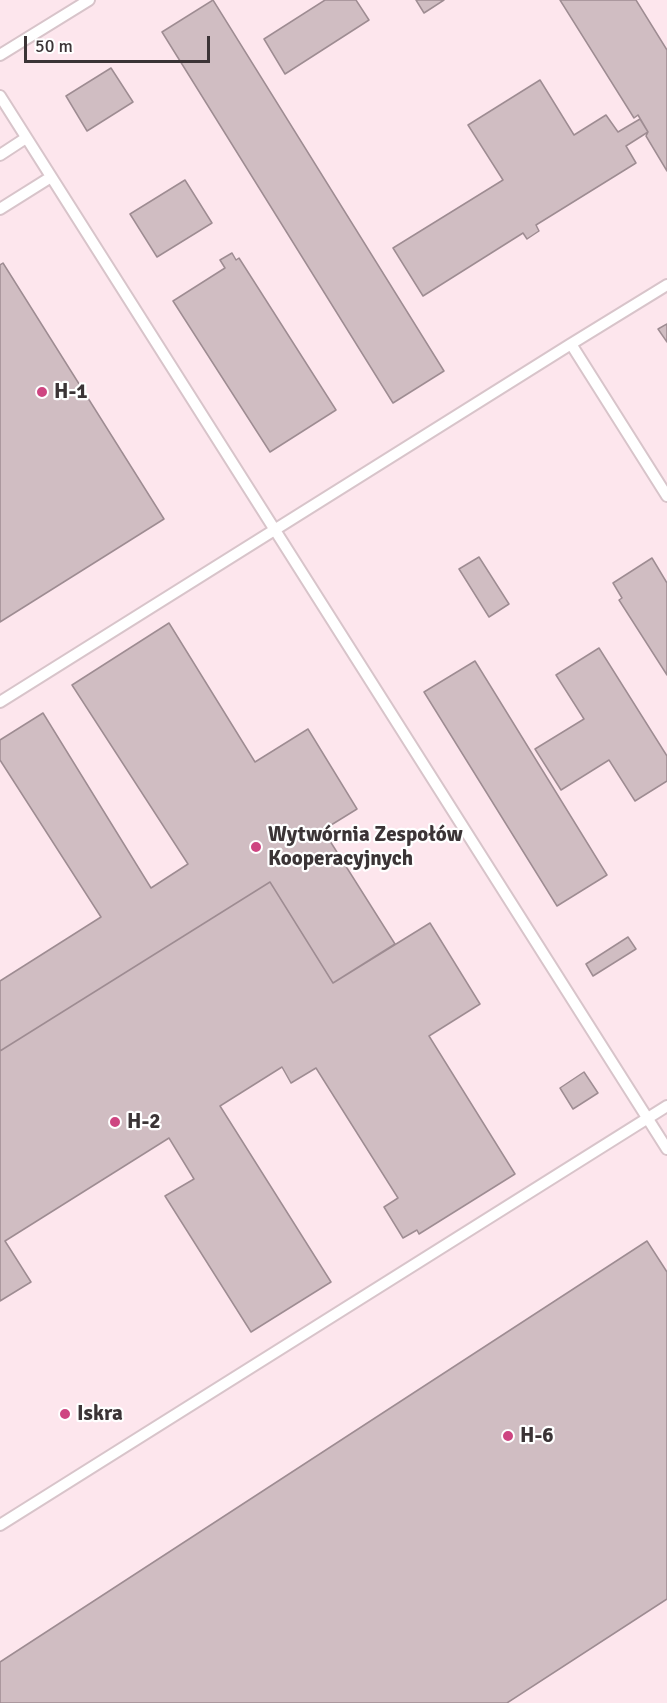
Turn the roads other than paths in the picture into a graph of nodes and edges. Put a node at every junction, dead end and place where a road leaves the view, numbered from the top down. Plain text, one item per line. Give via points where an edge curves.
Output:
1 (89, 0) edge
2 (0, 55) edge
3 (0, 96) edge
4 (26, 138) junction
5 (0, 155) edge
6 (51, 177) junction
7 (0, 209) edge
8 (667, 285) edge
9 (571, 344) junction
10 (667, 496) edge
11 (273, 531) junction
12 (0, 702) edge
13 (667, 1106) edge
14 (648, 1118) junction
15 (667, 1149) edge
16 (0, 1525) edge

1 - 2 lane
3 - 4 lane
4 - 5 lane
4 - 6 lane
6 - 7 lane
6 - 11 lane
8 - 9 lane
9 - 10 lane
9 - 11 lane
11 - 12 lane
11 - 14 lane
13 - 14 lane
14 - 15 lane
14 - 16 lane

